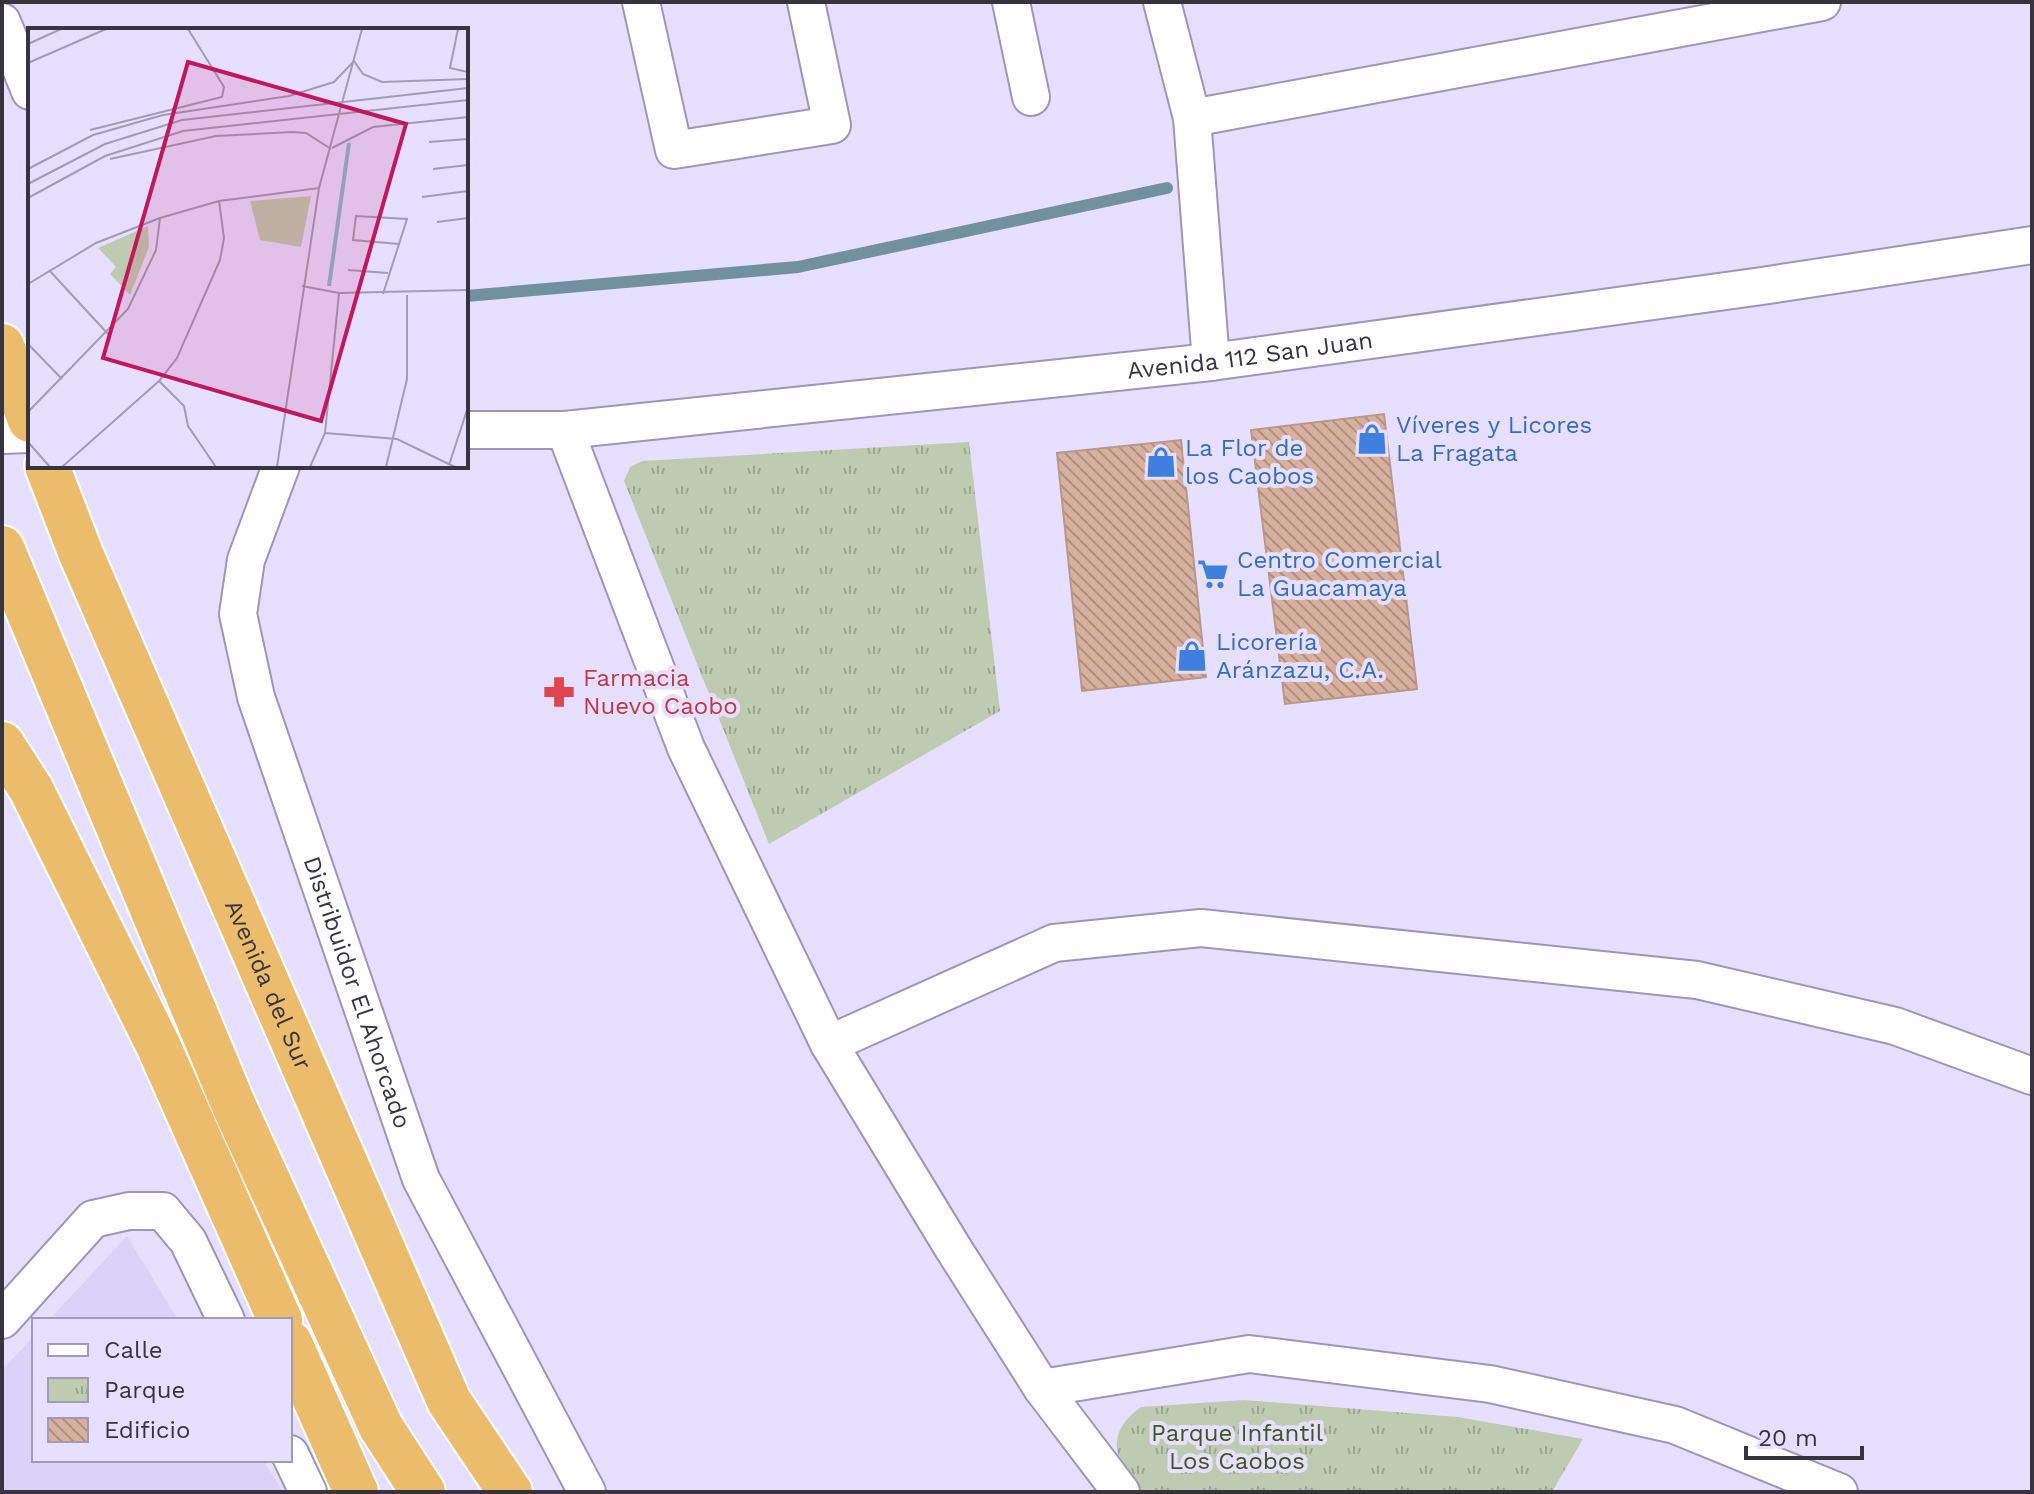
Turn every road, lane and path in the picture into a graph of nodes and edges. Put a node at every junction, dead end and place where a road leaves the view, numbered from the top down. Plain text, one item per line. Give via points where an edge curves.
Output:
1 (641, 2) edge
2 (806, 2) edge
3 (1011, 2) edge
4 (1162, 2) edge
5 (1822, 2) edge
6 (2, 22) edge
7 (28, 86) edge
8 (1031, 97) dead end
9 (1192, 118) junction
10 (2032, 245) edge
11 (7, 358) edge
12 (1211, 362) junction
13 (28, 415) edge
14 (468, 430) edge
15 (565, 430) junction
16 (28, 434) edge
17 (2, 435) edge
18 (48, 468) edge
19 (280, 468) edge
20 (5, 555) edge
21 (2, 744) edge
22 (829, 1044) junction
23 (2032, 1076) edge
24 (225, 1318) edge
25 (279, 1318) edge
26 (2, 1320) edge
27 (292, 1348) edge
28 (1042, 1388) junction
29 (381, 1427) junction
30 (292, 1458) edge
31 (308, 1492) edge
32 (356, 1492) edge
33 (411, 1492) edge
34 (423, 1492) edge
35 (510, 1492) edge
36 (587, 1492) edge
37 (1121, 1492) edge
38 (1839, 1492) edge

1 - 2 street via 674,150 832,125
3 - 8 street
4 - 9 street
5 - 9 street
6 - 7 street
9 - 12 street
10 - 12 street, Avenida 112 San Juan
11 - 13 highway
12 - 15 street, Avenida 112 San Juan
14 - 15 street, Avenida 112 San Juan
15 - 22 street via 686,748
16 - 17 street
18 - 35 highway, Avenida del Sur via 449,1401
19 - 36 street, Distribuidor El Ahorcado via 246,560 238,614 256,697 421,1179
20 - 29 highway via 234,1106
21 - 25 highway via 31,789 158,1045
22 - 23 street via 1054,943 1201,928 1697,980 1895,1026
22 - 28 street
24 - 26 street via 188,1241 163,1211 129,1211 93,1219
27 - 32 highway
28 - 37 street
28 - 38 street via 1249,1354 1490,1384 1675,1425
29 - 33 highway
29 - 34 highway
30 - 31 street

